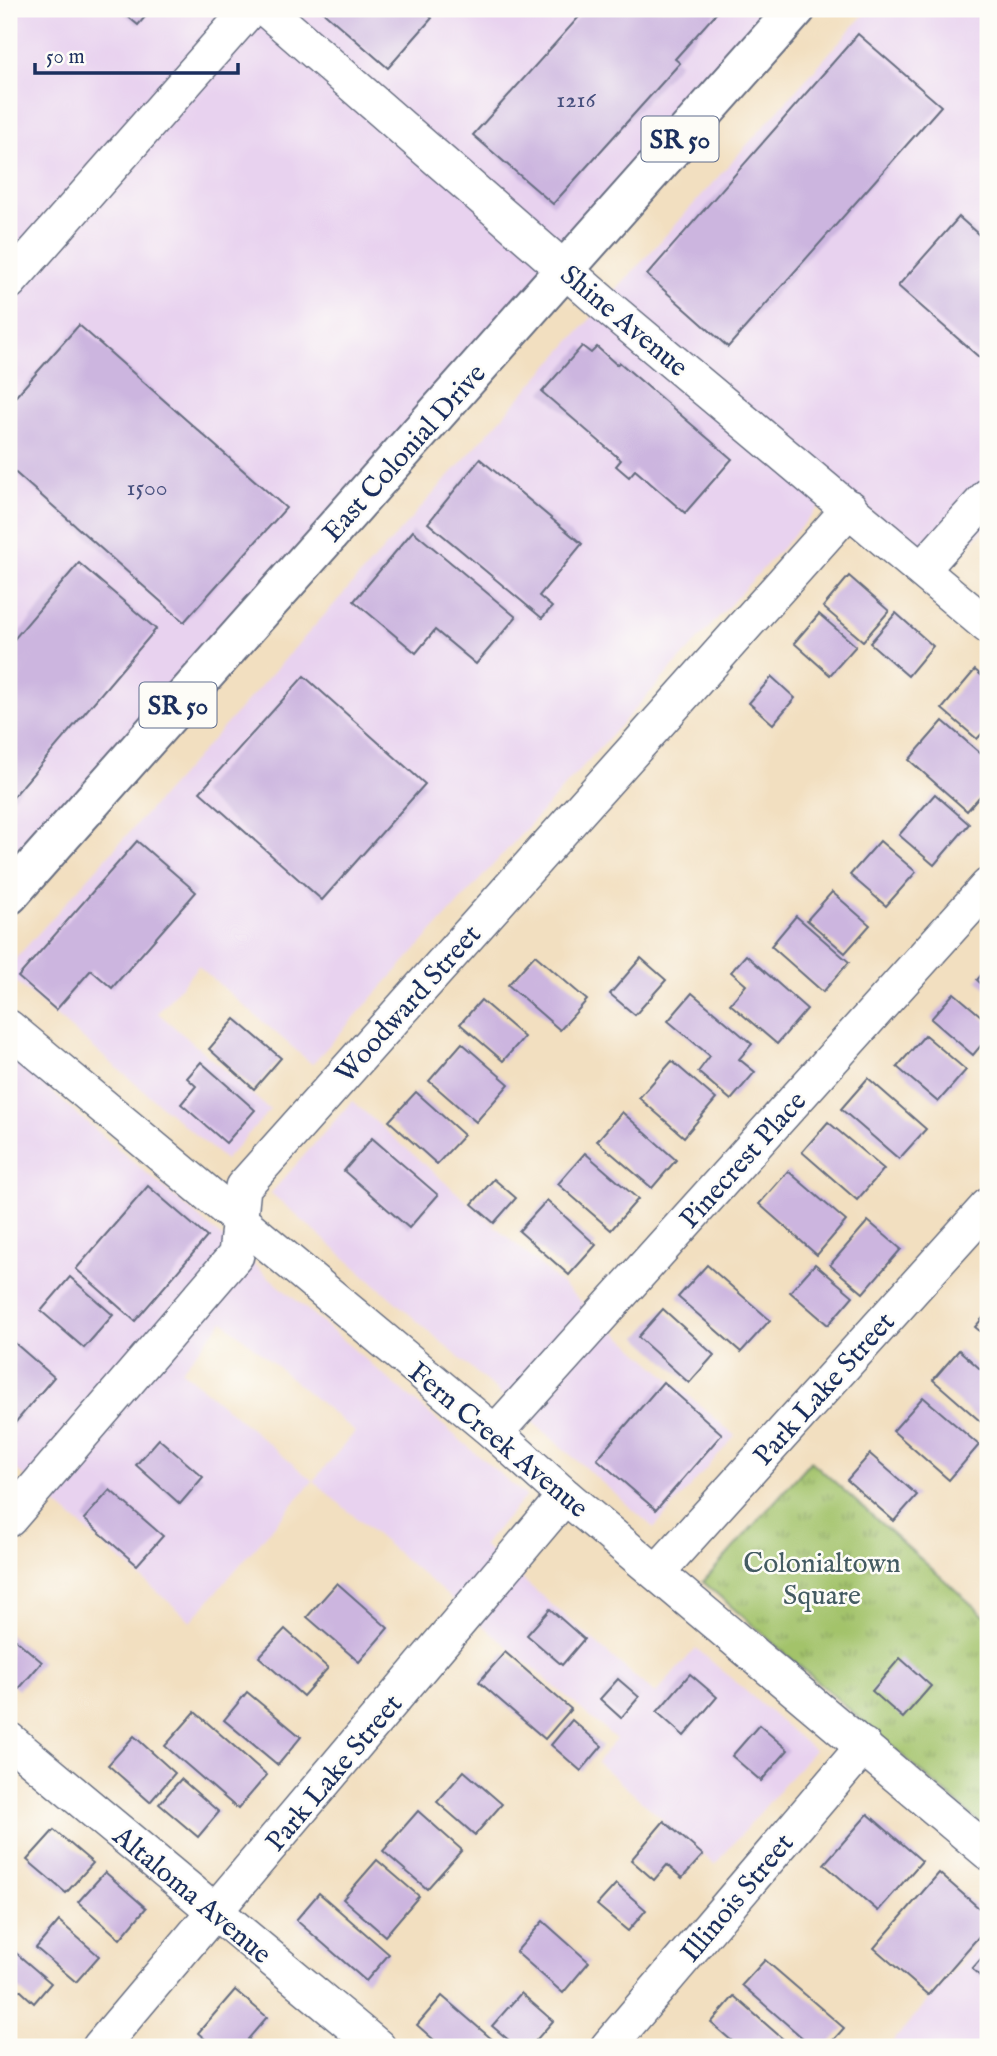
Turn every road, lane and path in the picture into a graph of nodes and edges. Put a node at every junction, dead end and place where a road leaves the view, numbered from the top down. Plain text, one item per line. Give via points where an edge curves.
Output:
1 (250, 9) edge
2 (265, 9) edge
3 (796, 9) edge
4 (565, 270) junction
5 (9, 282) edge
6 (988, 496) edge
7 (850, 508) junction
8 (922, 569) junction
9 (988, 626) edge
10 (988, 886) edge
11 (9, 895) edge
12 (9, 1028) edge
13 (985, 1215) edge
14 (240, 1221) junction
15 (495, 1433) junction
16 (565, 1496) junction
17 (9, 1519) edge
18 (658, 1571) junction
19 (9, 1740) edge
20 (864, 1746) junction
21 (988, 1852) edge
22 (215, 1912) junction
23 (100, 2047) edge
24 (378, 2047) edge
25 (608, 2047) edge

1 - 5 street
2 - 4 street, Shine Avenue
3 - 4 highway, East Colonial Drive / SR 50
4 - 7 street, Shine Avenue
4 - 11 highway, East Colonial Drive / SR 50
6 - 8 street
7 - 8 street, Shine Avenue
7 - 14 street, Woodward Street via 243,1187
8 - 9 street, Shine Avenue
10 - 15 street, Pinecrest Place
12 - 14 street, Fern Creek Avenue
13 - 18 street, Park Lake Street
14 - 15 street, Fern Creek Avenue
14 - 17 street, Woodward Street via 236,1255
15 - 16 street, Fern Creek Avenue
16 - 18 street, Fern Creek Avenue
16 - 22 street, Park Lake Street
18 - 20 street, Fern Creek Avenue
19 - 22 street, Altaloma Avenue
20 - 21 street, Fern Creek Avenue
20 - 25 street, Illinois Street
22 - 23 street, Park Lake Street
22 - 24 street, Altaloma Avenue

